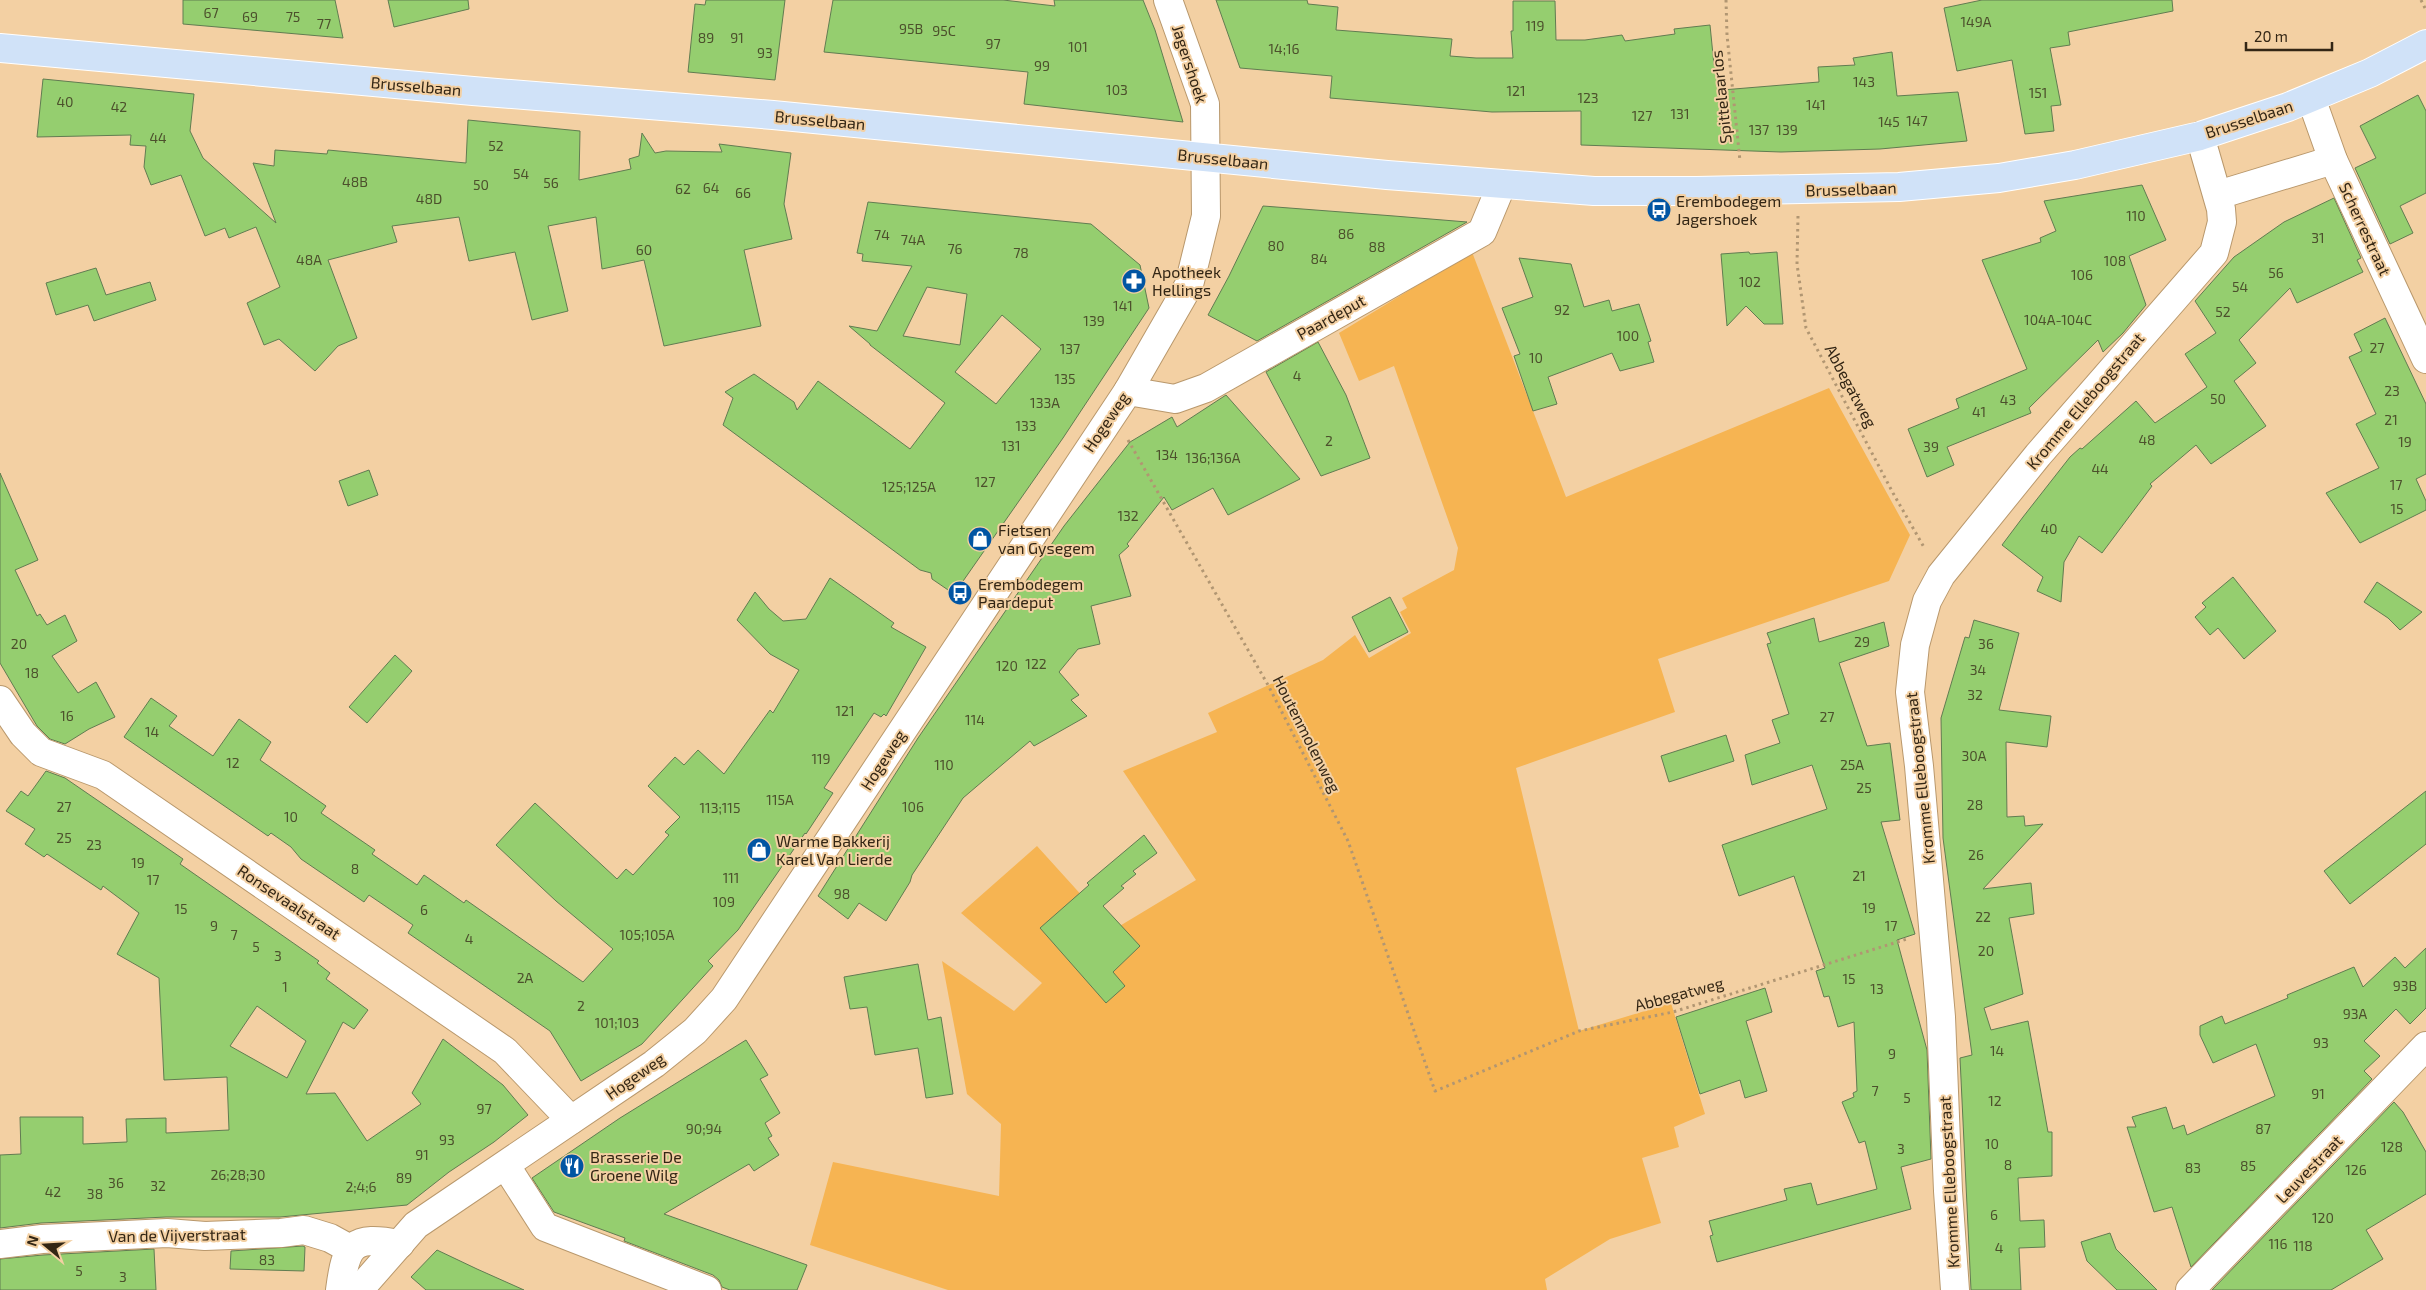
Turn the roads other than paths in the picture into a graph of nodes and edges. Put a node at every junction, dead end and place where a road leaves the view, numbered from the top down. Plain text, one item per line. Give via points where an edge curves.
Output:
1 (1168, 0) edge
2 (2426, 44) edge
3 (0, 48) edge
4 (2311, 98) junction
5 (2200, 136) junction
6 (1207, 158) junction
7 (2333, 160) junction
8 (1502, 184) junction
9 (2218, 195) junction
10 (2426, 358) edge
11 (1122, 399) junction
12 (0, 700) edge
13 (2426, 1046) edge
14 (571, 1120) junction
15 (506, 1166) junction
16 (0, 1244) edge
17 (400, 1244) junction
18 (350, 1249) junction
19 (340, 1290) edge
20 (359, 1290) edge
21 (707, 1290) edge
22 (1955, 1290) edge
23 (2190, 1290) edge

1 - 6 street, Jagershoek via 1205,104
2 - 4 main road, Brusselbaan
3 - 6 main road, Brusselbaan via 774,115
4 - 5 main road, Brusselbaan
4 - 7 street, Scherrestraat
5 - 8 main road, Brusselbaan via 2100,160 1999,178 1900,187 1594,191
5 - 9 street, Kromme Elleboogstraat
6 - 8 main road, Brusselbaan
6 - 11 street, Hogeweg via 1206,216 1189,285
7 - 9 street
7 - 10 street, Scherrestraat
8 - 11 street, Paardeput via 1482,232 1206,388 1175,399
9 - 22 street, Kromme Elleboogstraat via 2222,222 2214,253 2038,455 1941,575 1927,600 1915,645 1910,692 1934,931
11 - 14 street, Hogeweg via 724,999 695,1032
12 - 14 street, Ronsevaalstraat via 22,734 41,752 103,776 505,1051
13 - 23 street, Leuvestraat
14 - 15 street, Hogeweg
15 - 17 street, Hogeweg via 416,1225
15 - 21 street via 545,1227
16 - 18 street, Van de Vijverstraat via 42,1239 167,1234 205,1236 304,1230 330,1238
17 - 18 street via 364,1240
17 - 20 street, Hogeweg
18 - 19 street

